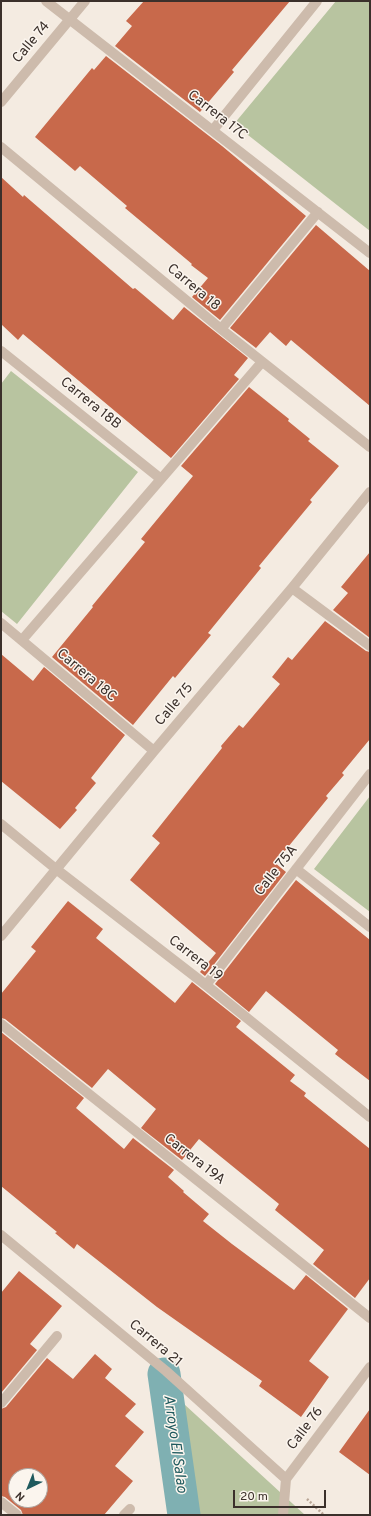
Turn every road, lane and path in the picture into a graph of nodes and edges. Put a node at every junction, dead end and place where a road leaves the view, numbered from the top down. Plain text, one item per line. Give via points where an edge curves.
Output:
1 (46, 1) edge
2 (85, 1) edge
3 (317, 1) edge
4 (70, 20) junction
5 (1, 102) edge
6 (213, 130) junction
7 (1, 147) edge
8 (318, 212) junction
9 (370, 253) edge
10 (220, 330) junction
11 (4, 354) edge
12 (262, 362) junction
13 (1, 365) edge
14 (370, 447) edge
15 (162, 479) junction
16 (370, 492) edge
17 (292, 588) junction
18 (1, 623) edge
19 (22, 640) junction
20 (370, 646) edge
21 (154, 751) junction
22 (370, 774) edge
23 (1, 824) edge
24 (56, 869) junction
25 (296, 869) junction
26 (370, 927) edge
27 (1, 936) edge
28 (206, 985) junction
29 (1, 1024) edge
30 (370, 1117) edge
31 (1, 1235) edge
32 (370, 1318) edge
33 (57, 1336) dead end
34 (370, 1367) edge
35 (1, 1402) edge
36 (286, 1479) junction
37 (1, 1502) edge
38 (17, 1515) edge
39 (283, 1515) edge

1 - 4 street, Carrera 17C
2 - 4 street, Calle 74
3 - 6 street
4 - 5 street, Calle 74
4 - 6 street, Carrera 17C
6 - 8 street, Carrera 17C
7 - 10 street, Carrera 18
8 - 9 street, Carrera 17C
8 - 10 street
10 - 12 street, Carrera 18
11 - 13 street
11 - 15 street, Carrera 18B
12 - 14 street, Carrera 18
12 - 15 street
15 - 19 street
16 - 17 street, Calle 75
17 - 20 street
17 - 21 street, Calle 75
18 - 19 street, Carrera 18C
19 - 21 street, Carrera 18C
21 - 24 street, Calle 75
22 - 25 street, Calle 75A
23 - 24 street, Carrera 19
24 - 27 street, Calle 75
24 - 28 street, Carrera 19
25 - 26 street
25 - 28 street, Calle 75A
28 - 30 street, Carrera 19
29 - 32 street, Carrera 19A
31 - 36 street, Carrera 21 via 166,1371
33 - 35 street
34 - 36 street, Calle 76
36 - 39 street
37 - 38 street

